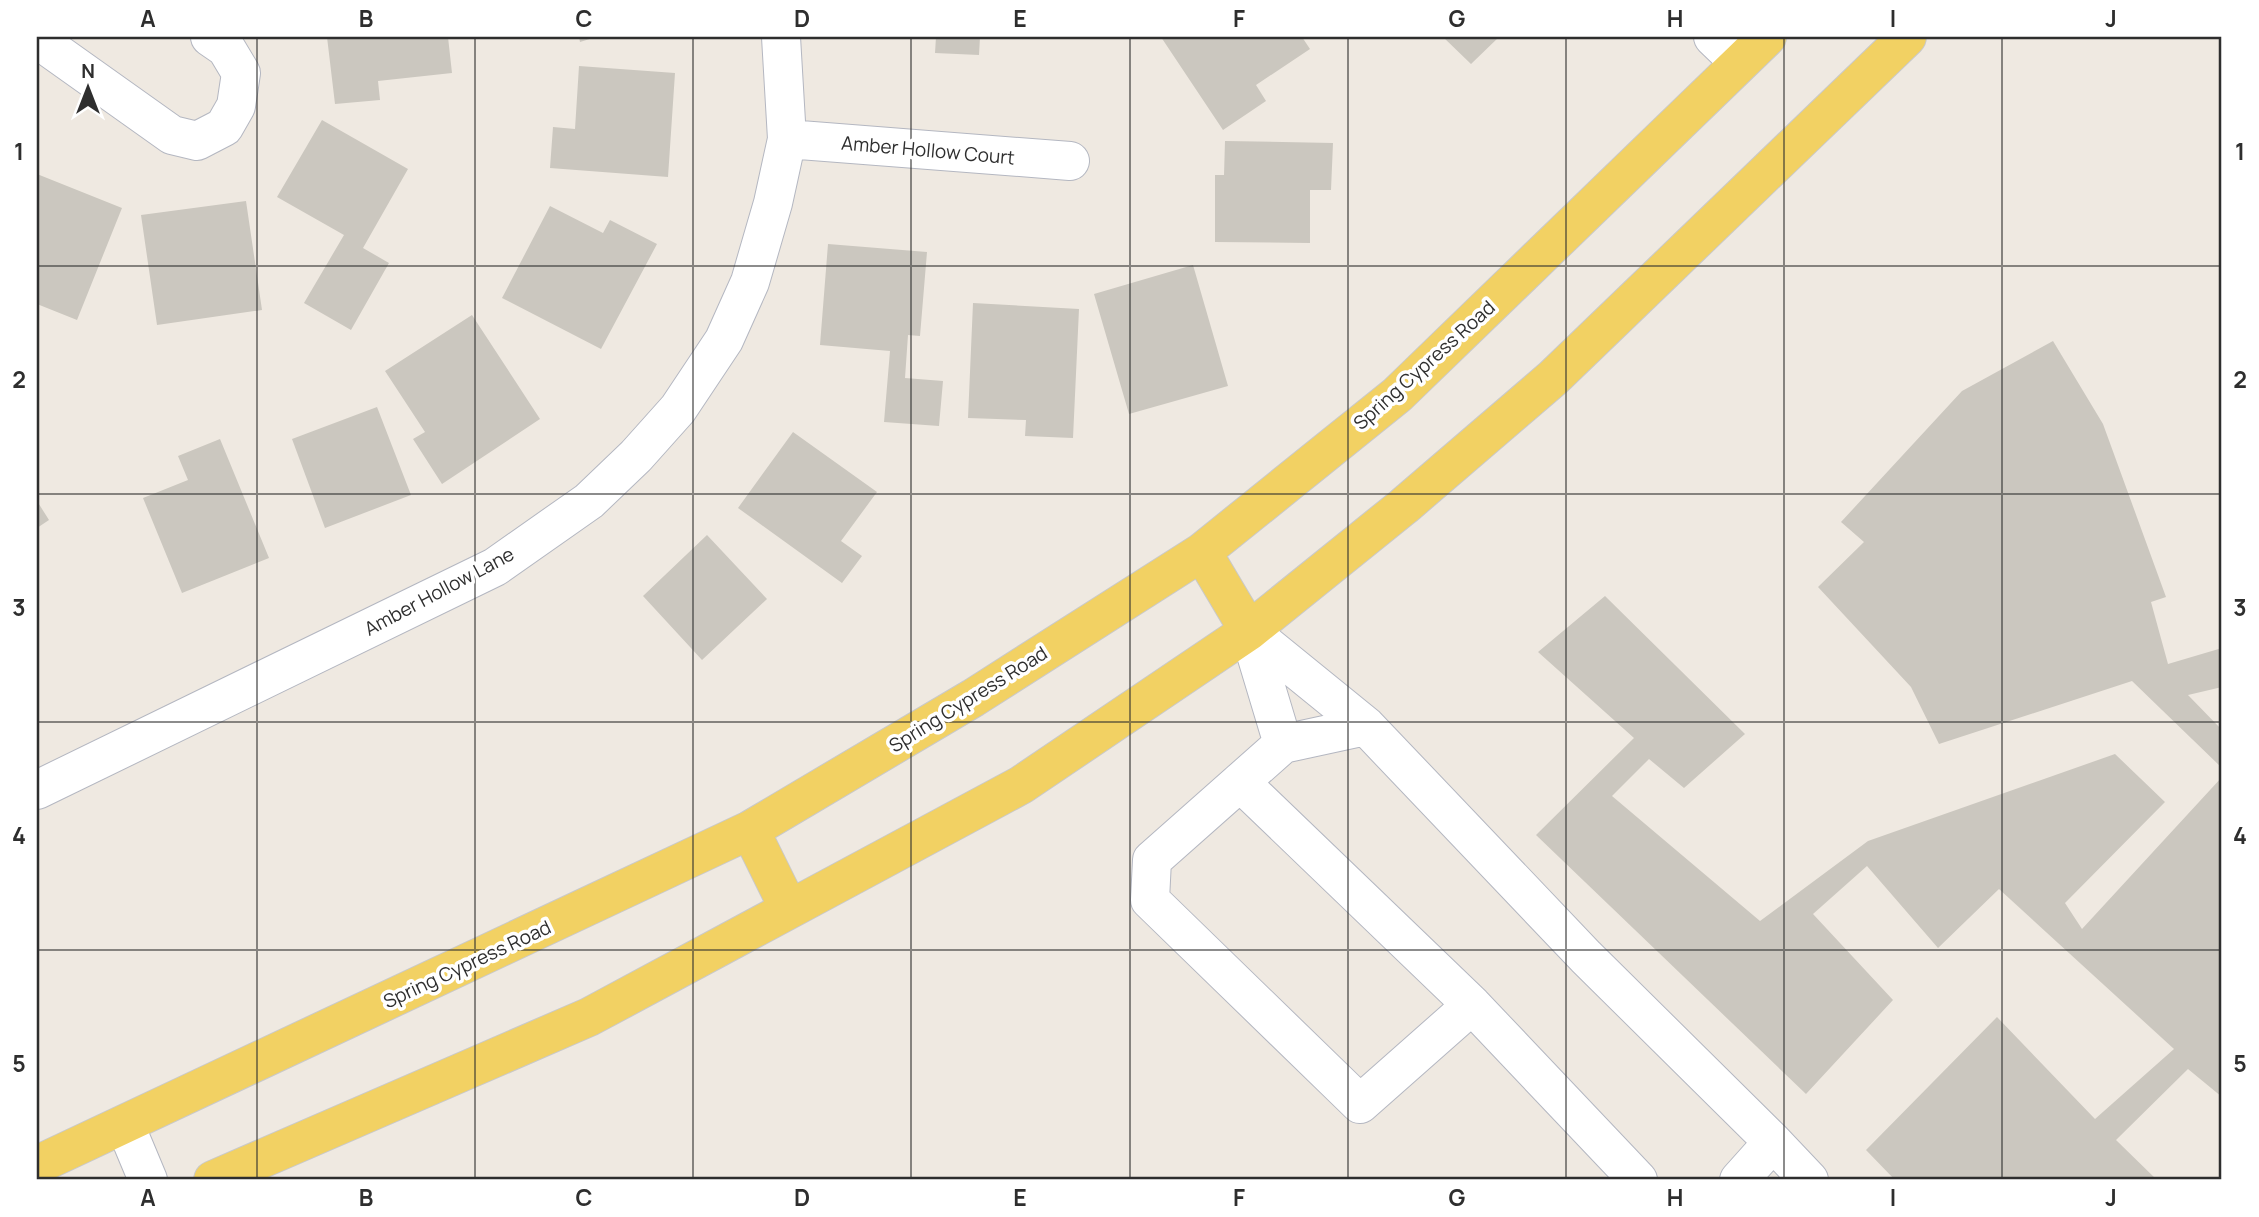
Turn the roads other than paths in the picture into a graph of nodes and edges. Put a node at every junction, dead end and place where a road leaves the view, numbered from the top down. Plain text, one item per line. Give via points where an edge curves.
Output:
1 (210, 37) edge
2 (781, 37) edge
3 (1768, 37) edge
4 (1907, 37) edge
5 (37, 39) edge
6 (1726, 50) edge
7 (787, 139) junction
8 (1070, 161) dead end
9 (1202, 552) junction
10 (1249, 631) junction
11 (1366, 726) junction
12 (1283, 744) junction
13 (1240, 782) junction
14 (37, 790) edge
15 (750, 830) junction
16 (789, 909) junction
17 (1472, 1005) junction
18 (125, 1125) junction
19 (1773, 1142) junction
20 (37, 1165) edge
21 (148, 1180) edge
22 (214, 1180) edge
23 (1638, 1180) edge
24 (1739, 1180) edge
25 (1809, 1180) edge

1 - 5 street via 226,48 241,73 236,106 224,127 197,141 172,135
2 - 7 street, Amber Hollow Lane
3 - 6 main road, Spring Cypress Road
4 - 10 main road via 1553,378
6 - 9 main road, Spring Cypress Road via 1397,395
7 - 8 street, Amber Hollow Court
7 - 14 street, Amber Hollow Lane via 750,282 724,340 678,409 589,501 495,567
9 - 10 main road
9 - 15 main road, Spring Cypress Road via 973,698
10 - 11 street
10 - 12 street
10 - 16 main road via 1021,785
11 - 12 street
11 - 19 street via 1587,957
12 - 13 street
13 - 17 street
13 - 17 street via 1152,860 1150,900 1360,1104
15 - 16 main road
15 - 18 main road, Spring Cypress Road
16 - 22 main road via 589,1017
17 - 23 street
18 - 20 main road, Spring Cypress Road
18 - 21 street
19 - 24 street
19 - 25 street

